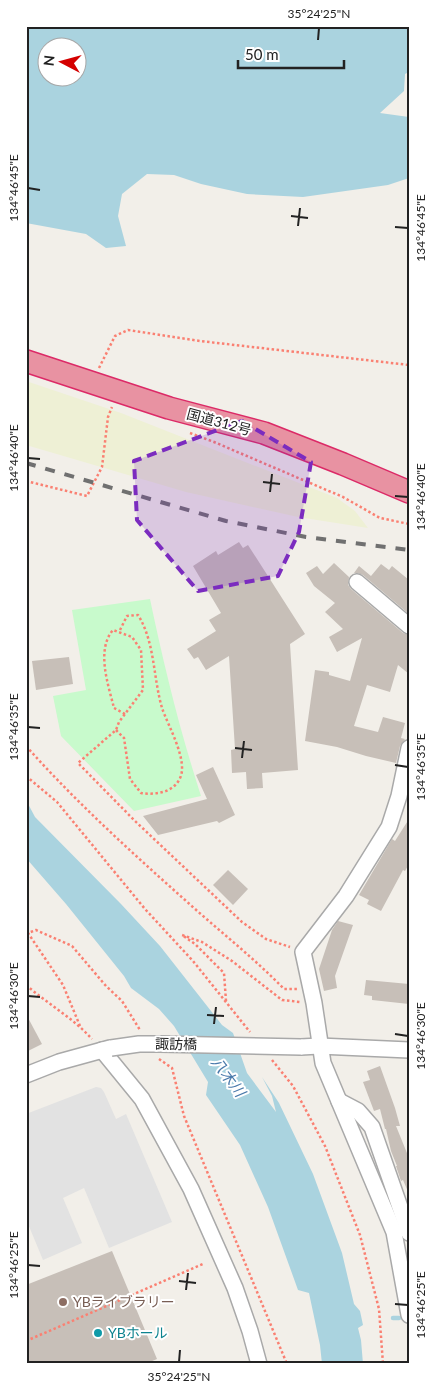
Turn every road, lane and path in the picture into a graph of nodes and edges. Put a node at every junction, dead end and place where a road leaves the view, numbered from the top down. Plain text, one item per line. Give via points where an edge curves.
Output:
1 (26, 361) edge
2 (409, 365) edge
3 (92, 383) junction
4 (113, 406) dead end
5 (186, 432) dead end
6 (26, 482) edge
7 (406, 490) edge
8 (409, 524) edge
9 (357, 582) dead end
10 (409, 626) edge
11 (119, 632) junction
12 (125, 714) junction
13 (116, 730) junction
14 (26, 746) edge
15 (409, 748) edge
16 (304, 952) junction
17 (26, 985) edge
18 (313, 996) junction
19 (226, 1002) dead end
20 (319, 1046) junction
21 (107, 1049) junction
22 (409, 1050) edge
23 (26, 1075) edge
24 (339, 1101) junction
25 (409, 1233) edge
26 (203, 1264) dead end
27 (409, 1315) edge
28 (26, 1341) edge
29 (259, 1364) edge

1 - 3 highway, 国道312号
2 - 3 path via 128,330 116,336
3 - 7 highway, 国道312号 via 264,434
4 - 6 path via 108,416 102,467 86,496
5 - 8 path via 343,497 380,518
9 - 10 street
11 - 12 path via 132,637 141,650 143,690
11 - 12 path via 114,630 106,638 104,661 114,708
11 - 13 path via 127,616 138,615 145,627 162,707 183,763 180,780 169,790 141,793 130,779 124,738
12 - 13 path
13 - 16 path via 78,763 135,822 242,922 266,939
14 - 18 path via 78,801 284,989
15 - 16 street via 390,828 346,896
16 - 18 street
17 - 21 path
18 - 19 path via 282,1000 210,946 182,935 224,973
18 - 20 street
20 - 21 street, 諏訪橋, bridge via 139,1044
20 - 22 street, 諏訪橋
20 - 24 street
21 - 23 street, 諏訪橋
21 - 29 street via 142,1099 191,1189 235,1288
24 - 25 street via 358,1112 372,1128
24 - 27 street via 394,1232
26 - 28 path

